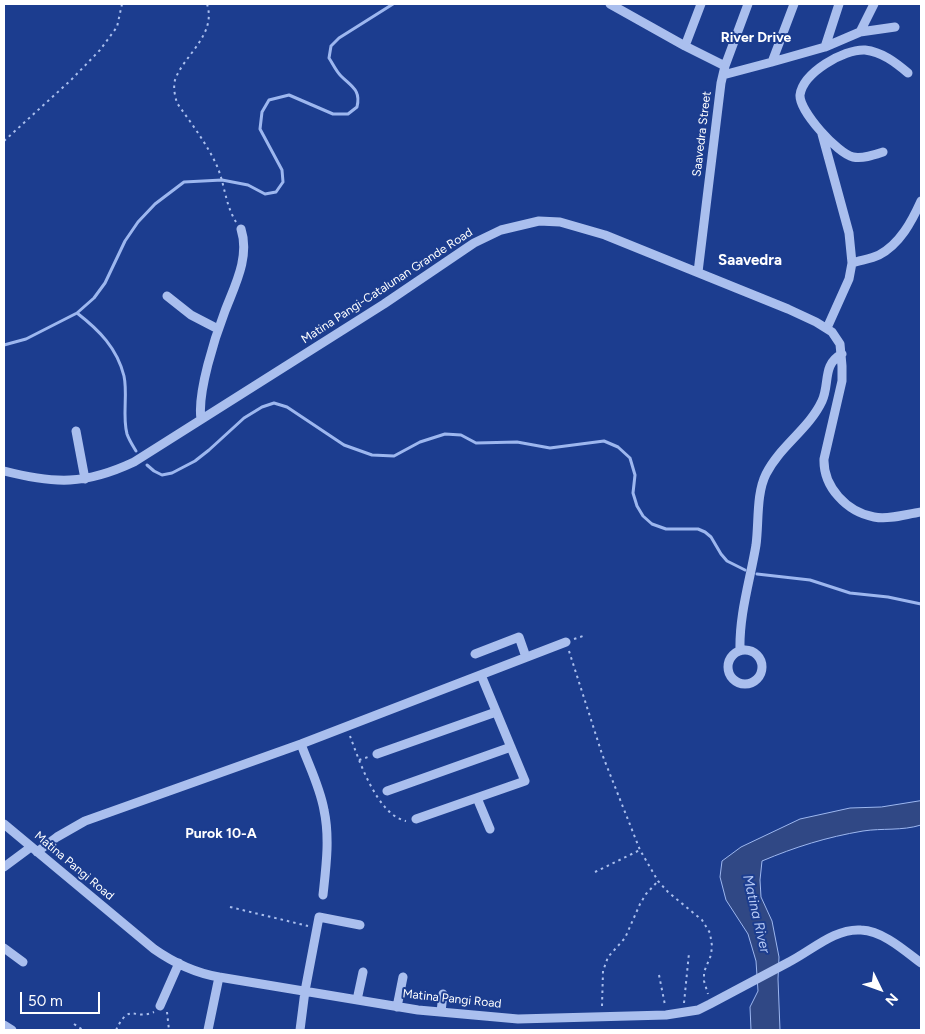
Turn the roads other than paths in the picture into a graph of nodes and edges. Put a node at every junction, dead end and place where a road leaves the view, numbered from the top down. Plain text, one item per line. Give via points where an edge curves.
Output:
1 (610, 4) edge
2 (700, 4) edge
3 (748, 4) edge
4 (794, 4) edge
5 (839, 4) edge
6 (874, 4) edge
7 (895, 28) dead end
8 (860, 32) junction
9 (685, 46) junction
10 (825, 47) junction
11 (772, 62) junction
12 (724, 71) junction
13 (908, 73) dead end
14 (822, 131) junction
15 (883, 152) dead end
16 (921, 201) edge
17 (241, 230) road end
18 (852, 263) junction
19 (698, 272) junction
20 (167, 296) dead end
21 (826, 328) junction
22 (218, 330) junction
23 (842, 354) junction
24 (201, 419) junction
25 (76, 431) dead end
26 (4, 471) edge
27 (85, 479) junction
28 (921, 512) edge
29 (566, 642) road end
30 (740, 651) dead end
31 (475, 654) dead end
32 (526, 658) junction
33 (481, 675) junction
34 (496, 712) junction
35 (301, 744) junction
36 (511, 747) junction
37 (377, 754) dead end
38 (387, 791) dead end
39 (477, 798) junction
40 (416, 819) road end
41 (4, 824) edge
42 (490, 829) dead end
43 (34, 850) junction
44 (4, 867) edge
45 (323, 895) dead end
46 (360, 925) dead end
47 (4, 948) edge
48 (23, 962) dead end
49 (179, 963) junction
50 (921, 963) edge
51 (363, 972) dead end
52 (219, 977) junction
53 (403, 977) dead end
54 (305, 991) junction
55 (443, 994) dead end
56 (357, 1000) junction
57 (160, 1006) road end
58 (397, 1007) junction
59 (441, 1012) junction
60 (4, 1025) edge
61 (12, 1030) edge
62 (208, 1030) edge
63 (300, 1030) edge

1 - 9 street
2 - 9 street
3 - 12 street, Saavedra Street
4 - 11 street
5 - 10 street
6 - 8 street
7 - 8 street
8 - 10 street
9 - 12 street
10 - 11 street
11 - 12 street
12 - 19 street, Saavedra Street
13 - 14 street via 894,61 864,50 845,53 818,68 804,82 800,97 804,110
14 - 15 street via 845,154 854,158
14 - 18 street via 849,233
16 - 18 street via 913,220 889,248
17 - 22 street via 243,259
18 - 21 street via 849,279
19 - 21 street, Matina Pangi-Catalunan Grande Road
19 - 24 street, Matina Pangi-Catalunan Grande Road via 612,238 560,222 539,221 501,230 474,243 384,304
20 - 22 street
21 - 23 street, Matina Pangi-Catalunan Grande Road via 836,337
22 - 24 street via 201,399
23 - 28 street, Matina Pangi-Catalunan Grande Road via 840,395 824,459 829,485 851,507 874,517
23 - 30 street via 835,357 829,366 825,392 817,409 775,459 762,485 756,545 742,615
24 - 27 street, Matina Pangi-Catalunan Grande Road via 134,462
25 - 27 street
26 - 27 street, Matina Pangi-Catalunan Grande Road via 49,480
29 - 32 street
31 - 32 street via 518,638
32 - 33 street
33 - 34 street
33 - 35 street
34 - 36 street
34 - 37 street
35 - 43 street via 85,822
35 - 45 street via 325,811 327,848
36 - 38 street
36 - 39 street via 525,781
39 - 40 street
39 - 42 street
41 - 43 street, Matina Pangi Road
43 - 44 street
43 - 49 street, Matina Pangi Road via 154,949
46 - 54 street via 319,917
47 - 48 street
49 - 52 street, Matina Pangi Road
49 - 57 street
50 - 59 street, Matina Pangi Road via 876,933 850,930 710,1004 684,1013 603,1018 518,1018
51 - 56 street
52 - 54 street, Matina Pangi Road
52 - 62 street
53 - 58 street
54 - 56 street, Matina Pangi Road
54 - 63 street
55 - 59 street
56 - 58 street, Matina Pangi Road
58 - 59 street, Matina Pangi Road
60 - 61 street

